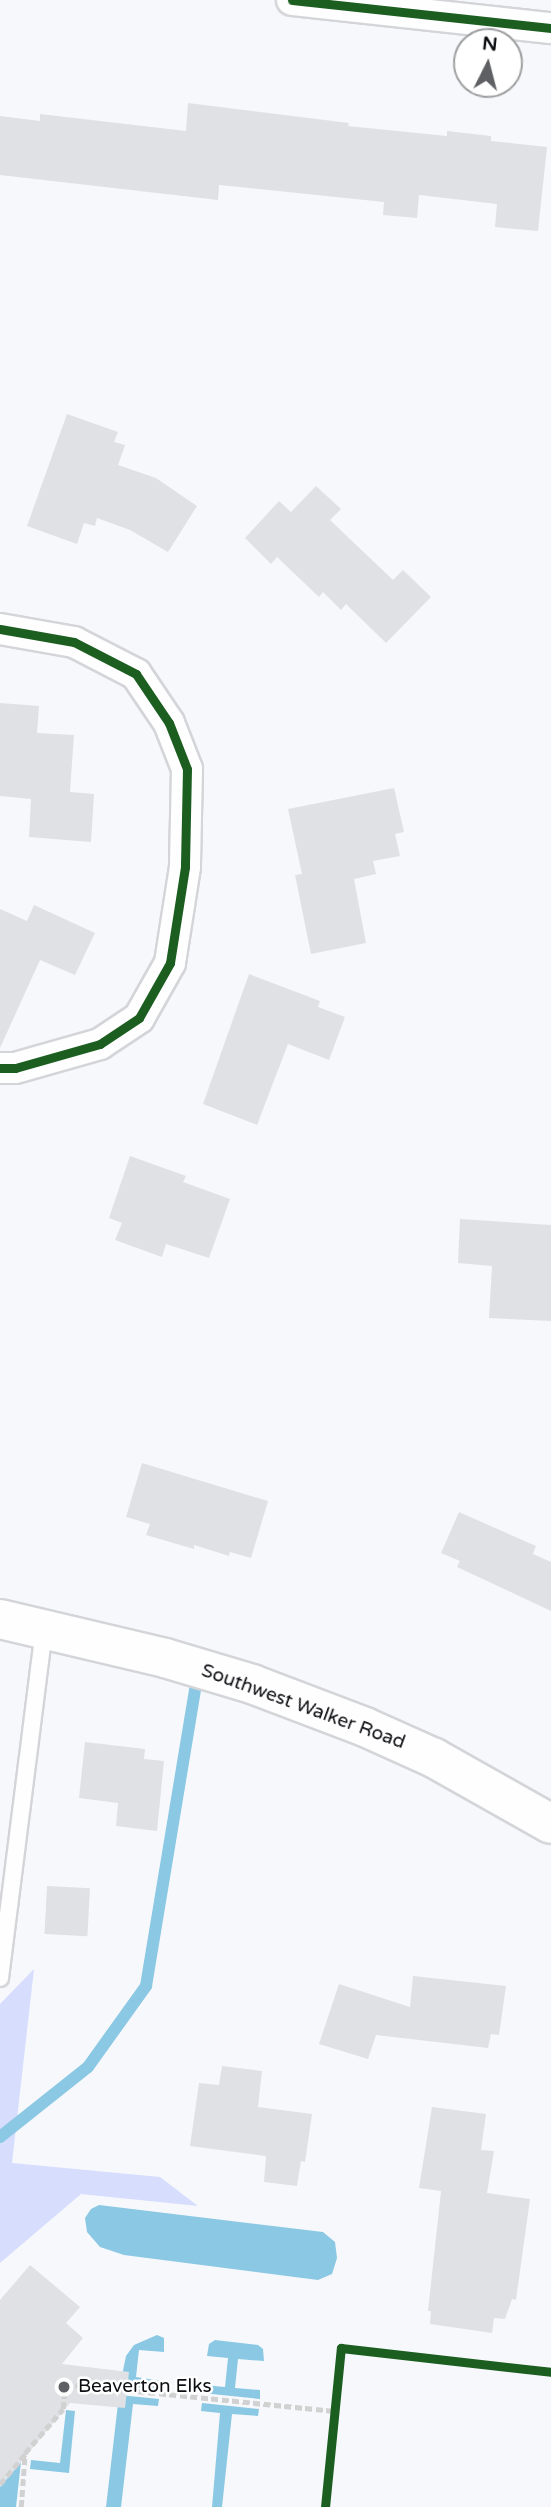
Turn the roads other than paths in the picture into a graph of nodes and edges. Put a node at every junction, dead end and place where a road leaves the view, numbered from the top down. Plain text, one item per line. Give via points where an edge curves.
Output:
1 (292, 0) edge
2 (551, 28) edge
3 (0, 629) edge
4 (0, 1068) edge
5 (0, 1619) edge
6 (44, 1629) junction
7 (551, 1824) edge
8 (0, 1978) edge

1 - 2 street
3 - 4 street via 74,642 136,674 169,723 187,769 185,867 170,963 139,1018 100,1044 15,1068
5 - 6 main road, Southwest Walker Road
6 - 7 main road, Southwest Walker Road via 239,1680 365,1727 434,1758
6 - 8 lane

